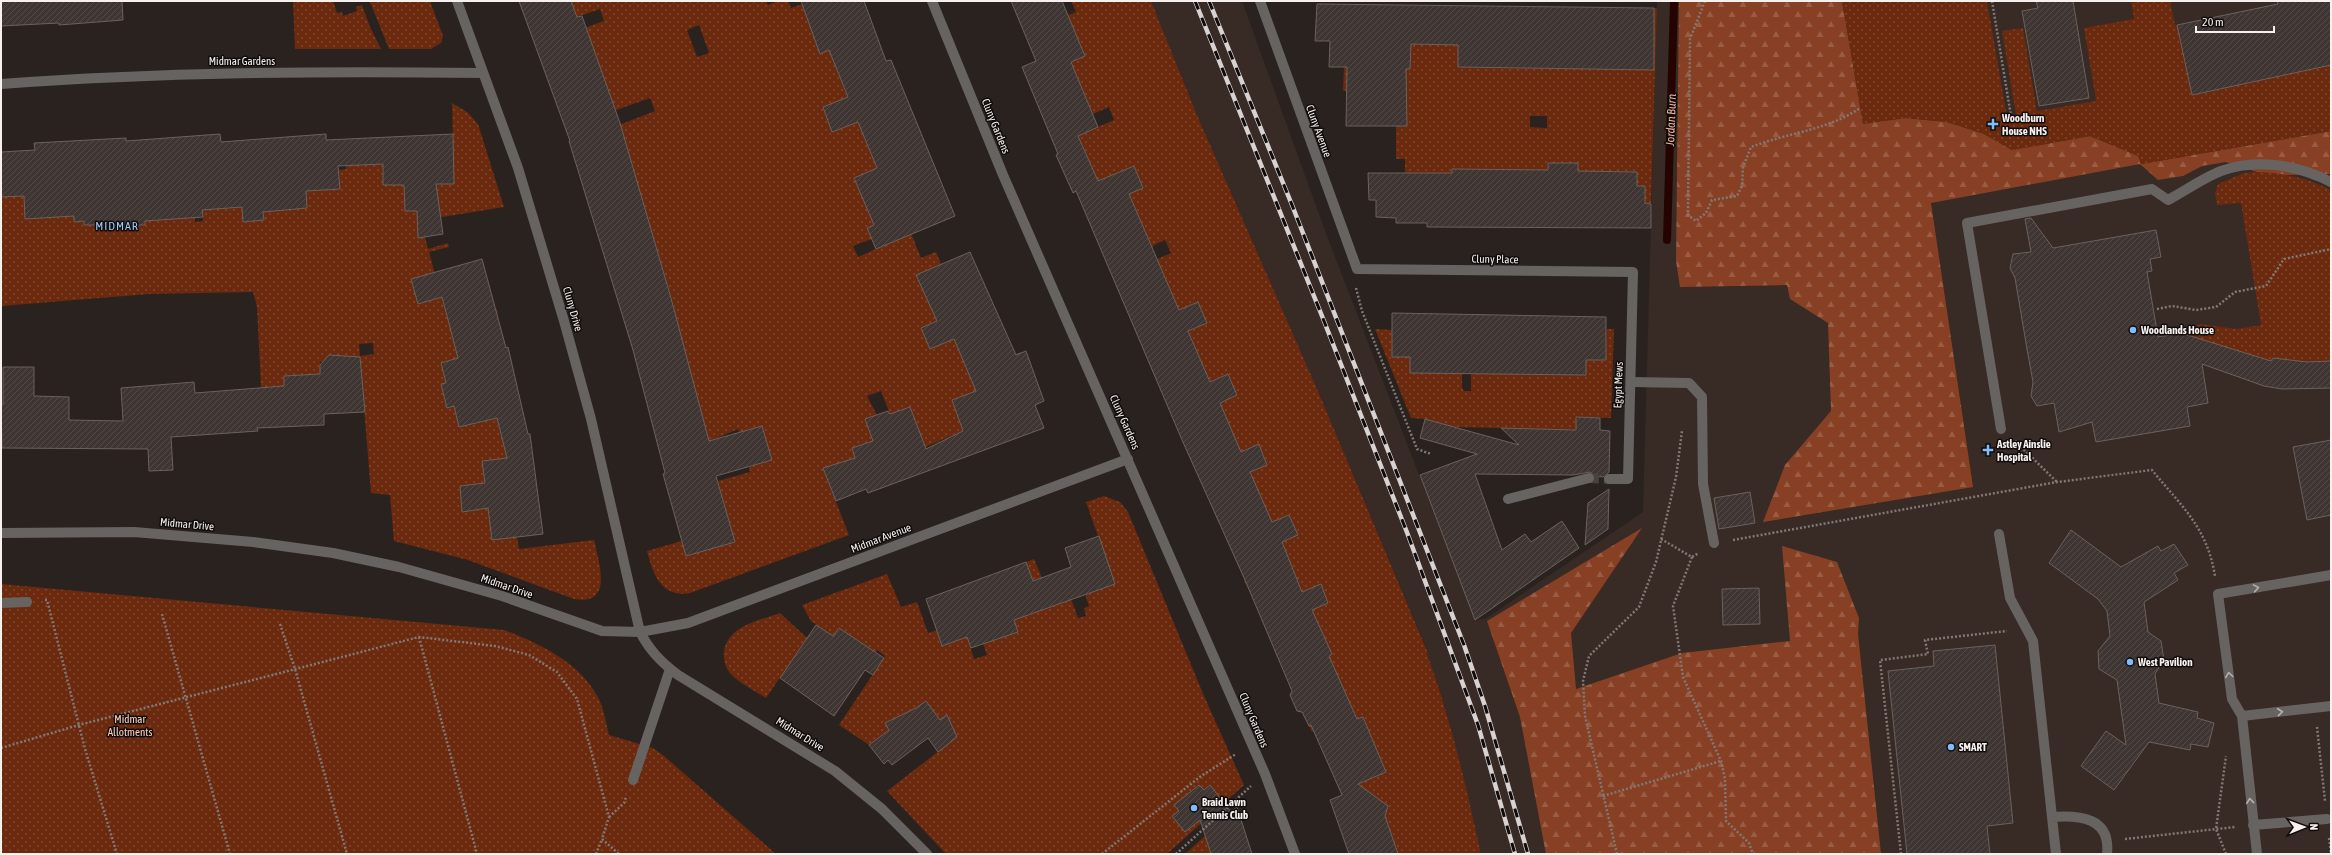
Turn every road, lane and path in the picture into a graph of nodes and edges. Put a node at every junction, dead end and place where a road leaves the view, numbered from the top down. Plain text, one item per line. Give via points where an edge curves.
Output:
1 (457, 1) edge
2 (932, 1) edge
3 (1260, 1) edge
4 (1705, 1) edge
5 (1992, 1) edge
6 (483, 73) junction
7 (1, 84) edge
8 (1860, 108) dead end
9 (2011, 116) dead end
10 (2331, 182) edge
11 (2331, 249) edge
12 (1357, 269) junction
13 (1633, 272) joint
14 (2157, 309) dead end
15 (1631, 382) junction
16 (2001, 429) joint
17 (1682, 430) dead end
18 (1431, 454) dead end
19 (1128, 459) junction
20 (1589, 478) tunnel mouth
21 (1609, 479) tunnel mouth
22 (2057, 482) junction
23 (1508, 499) dead end
24 (1, 533) edge
25 (1999, 534) dead end
26 (1661, 539) junction
27 (1714, 543) junction
28 (1692, 557) junction
29 (2331, 575) edge
30 (2218, 594) junction
31 (26, 602) joint
32 (1, 603) edge
33 (162, 614) dead end
34 (280, 624) dead end
35 (2006, 631) dead end
36 (640, 632) junction
37 (419, 637) junction
38 (295, 669) junction
39 (670, 669) junction
40 (185, 698) junction
41 (2331, 706) edge
42 (2315, 708) junction
43 (2242, 716) junction
44 (79, 725) junction
45 (1, 748) edge
46 (2226, 755) dead end
47 (1231, 756) dead end
48 (1721, 761) junction
49 (1265, 774) junction
50 (634, 780) joint
51 (1604, 796) junction
52 (609, 817) junction
53 (2052, 817) junction
54 (2327, 819) junction
55 (2253, 825) junction
56 (2216, 828) junction
57 (602, 839) junction
58 (2106, 842) junction
59 (2331, 853) edge
60 (117, 854) edge
61 (230, 854) edge
62 (347, 854) edge
63 (477, 854) edge
64 (596, 854) edge
65 (619, 854) edge
66 (927, 854) edge
67 (1102, 854) edge
68 (1176, 854) edge
69 (1295, 854) edge
70 (1617, 854) edge
71 (1753, 854) edge
72 (1901, 854) edge
73 (2056, 854) edge
74 (2107, 854) edge
75 (2226, 854) edge
76 (2257, 854) edge

1 - 6 street, Cluny Drive
2 - 19 street, Cluny Gardens via 1003,175
3 - 12 street, Cluny Avenue
4 - 8 path via 1690,39 1688,216 1696,221 1706,213 1712,200 1737,196 1742,186 1743,167 1751,147 1845,118
5 - 9 path
6 - 7 street, Midmar Gardens via 193,74
6 - 36 street, Cluny Drive via 518,168 578,368
10 - 16 street via 2294,168 2251,164 2220,172 2168,200 2152,189 1967,223
11 - 14 path via 2284,259 2266,286 2235,292 2216,307 2196,310 2172,306
12 - 13 street, Cluny Place
12 - 18 path via 1356,285 1362,311 1417,449
13 - 15 street, Egypt Mews
15 - 21 street, Egypt Mews via 1628,479
15 - 27 street via 1689,383 1702,397 1703,484
16 - 22 path
17 - 26 path via 1676,477
19 - 36 street, Midmar Avenue via 688,623
19 - 49 street, Cluny Gardens
20 - 23 street
22 - 27 path
22 - 30 path via 2152,470 2202,533 2212,558
24 - 36 street, Midmar Drive via 110,531 166,534 333,553 473,587 602,631
25 - 53 street via 2010,598 2033,640
26 - 28 path
26 - 51 path via 1656,562 1639,607 1589,656 1583,681 1586,716
27 - 28 path
28 - 48 path via 1672,606 1683,677
30 -> 29 street
43 -> 30 street via 2232,699
31 - 32 street
31 - 44 path via 47,600
33 - 40 path
34 - 38 path
35 - 72 path via 1925,640 1928,654 1880,660
36 - 39 street, Midmar Drive via 648,648
37 - 38 path
37 - 52 path via 495,646 529,654 557,672 577,699
37 - 63 path
38 - 40 path
38 - 62 path
39 - 50 street
39 - 66 street, Midmar Drive via 835,771 882,809
40 - 44 path
40 - 61 path
41 - 42 street
43 -> 42 street
42 - 54 path
55 -> 43 street
44 - 45 path
44 - 60 path
46 - 56 path
47 - 67 path
48 - 51 path
48 - 71 path via 1725,779 1726,821 1750,843
49 - 68 path
49 - 69 street, Cluny Gardens
50 - 52 path via 624,803
51 - 70 path
52 - 57 path
53 - 58 street via 2071,816 2092,820 2103,832
53 - 73 street
54 - 55 street
54 - 59 path
55 - 56 path
55 - 76 street
56 - 58 path
56 - 75 path
57 - 64 path
57 - 65 path
58 - 74 street

